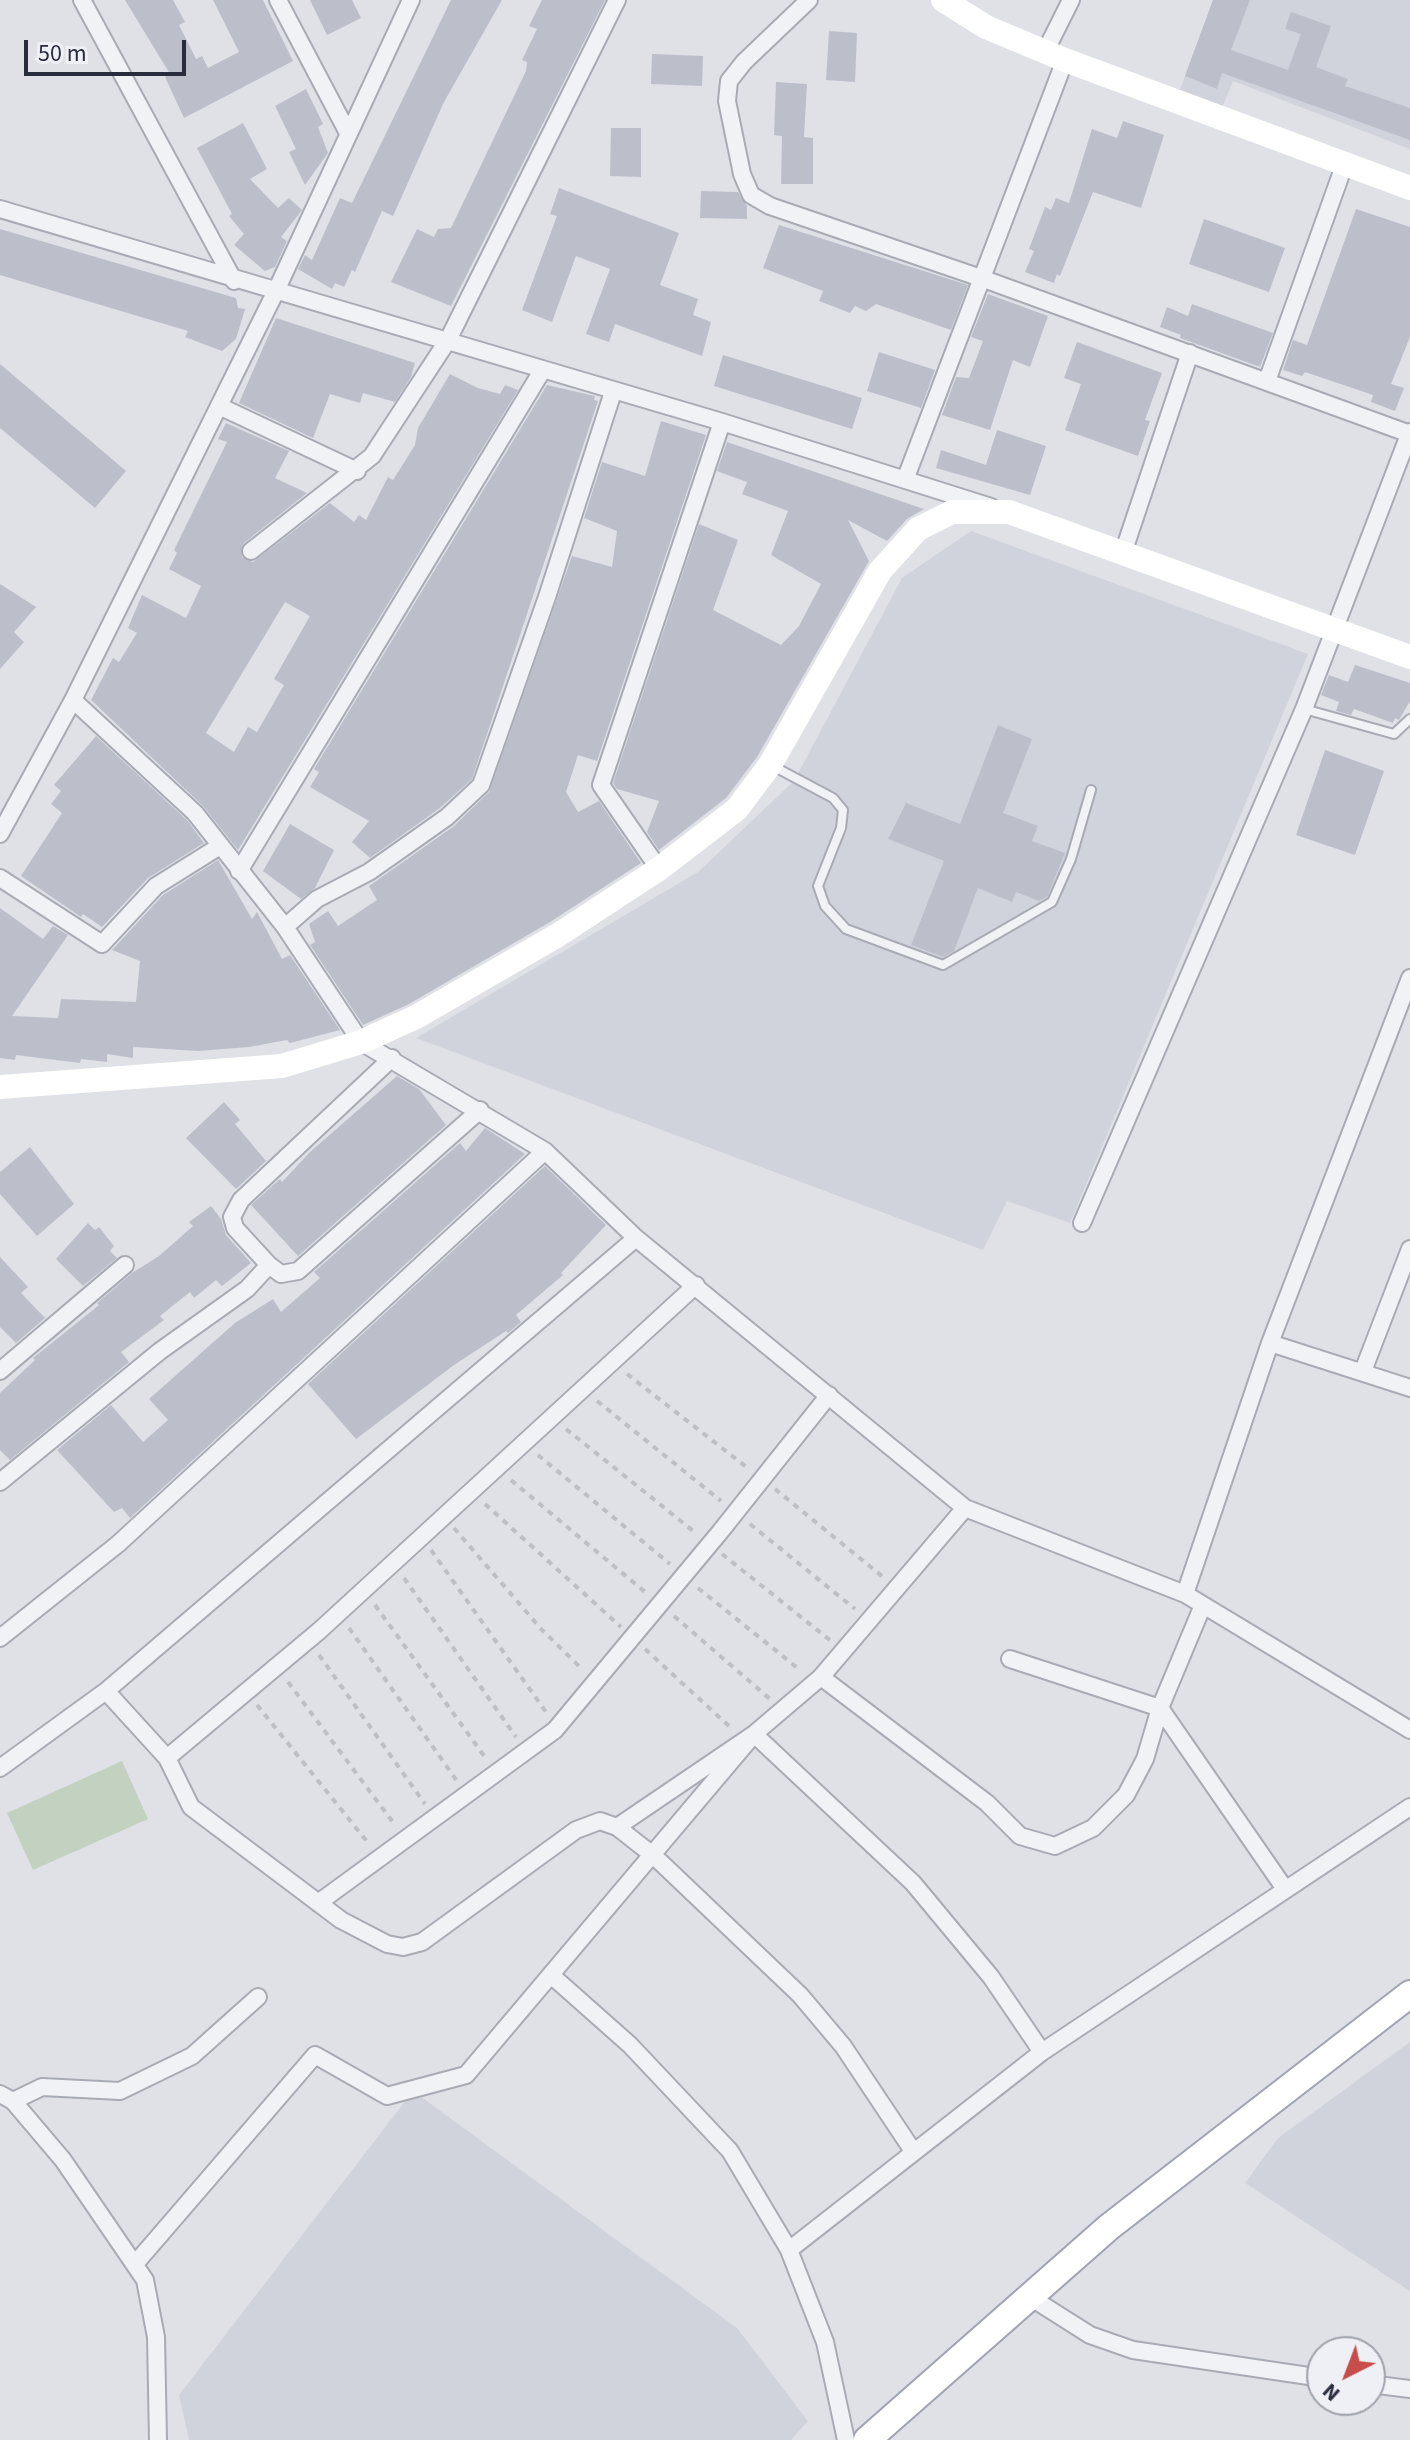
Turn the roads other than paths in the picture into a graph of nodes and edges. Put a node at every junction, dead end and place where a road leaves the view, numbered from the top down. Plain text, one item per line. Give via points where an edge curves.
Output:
1 (82, 0) edge
2 (278, 0) edge
3 (411, 0) edge
4 (617, 0) edge
5 (809, 0) edge
6 (943, 0) edge
7 (1071, 0) edge
8 (1056, 55) junction
9 (347, 131) junction
10 (1345, 163) junction
11 (1410, 188) edge
12 (0, 209) edge
13 (981, 278) junction
14 (234, 281) junction
15 (275, 293) junction
16 (448, 340) junction
17 (1190, 353) junction
18 (542, 371) junction
19 (1267, 381) junction
20 (613, 392) junction
21 (219, 406) junction
22 (722, 422) junction
23 (1410, 433) edge
24 (357, 471) junction
25 (905, 480) junction
26 (1009, 512) junction
27 (251, 551) dead end
28 (1123, 553) junction
29 (1336, 630) junction
30 (1410, 657) edge
31 (73, 700) junction
32 (1304, 709) junction
33 (1410, 719) edge
34 (770, 765) junction
35 (1091, 790) dead end
36 (0, 834) edge
37 (220, 846) junction
38 (659, 869) junction
39 (239, 871) junction
40 (0, 878) edge
41 (285, 927) junction
42 (1410, 978) edge
43 (361, 1042) junction
44 (392, 1058) junction
45 (0, 1087) edge
46 (480, 1110) junction
47 (545, 1151) junction
48 (1082, 1223) dead end
49 (636, 1238) junction
50 (1410, 1249) edge
51 (125, 1265) dead end
52 (269, 1265) junction
53 (696, 1285) junction
54 (1270, 1343) junction
55 (1, 1369) edge
56 (1363, 1371) junction
57 (1410, 1388) edge
58 (829, 1395) junction
59 (0, 1482) edge
60 (965, 1508) junction
61 (1185, 1594) junction
62 (1203, 1605) junction
63 (0, 1638) edge
64 (1010, 1659) dead end
65 (818, 1680) junction
66 (106, 1691) junction
67 (1160, 1708) junction
68 (1410, 1730) edge
69 (749, 1737) junction
70 (167, 1758) junction
71 (0, 1768) edge
72 (1410, 1807) edge
73 (617, 1827) junction
74 (654, 1856) junction
75 (1285, 1889) junction
76 (318, 1903) junction
77 (551, 1975) junction
78 (1410, 1994) edge
79 (258, 1997) dead end
80 (1042, 2052) junction
81 (6, 2098) edge
82 (913, 2151) junction
83 (789, 2250) junction
84 (135, 2264) junction
85 (1030, 2297) junction
86 (1306, 2376) edge
87 (1386, 2386) edge
88 (1410, 2389) edge
89 (158, 2440) edge
90 (846, 2440) edge
91 (867, 2440) edge

1 - 14 street
2 - 9 street
3 - 9 street
4 - 16 street
5 - 13 street via 729,81 727,101 751,195
6 - 8 main road via 986,27
7 - 8 street
8 - 10 main road
8 - 13 street
9 - 15 street
10 - 11 main road
10 - 19 street
12 - 14 street
13 - 17 street
13 - 25 street
14 - 15 street
15 - 16 street
15 - 21 street
16 - 18 street
16 - 24 street
17 - 19 street
17 - 28 street
18 - 20 street
18 - 39 street
19 - 23 street
20 - 22 street
20 - 41 street via 481,785 447,817 369,872 317,899
21 - 24 street
21 - 31 street
22 - 25 street
22 - 38 street via 601,785
23 - 29 street
24 - 27 street
25 - 26 street
26 - 28 main road
26 - 34 main road via 952,512 918,529 880,571
28 - 29 main road
29 - 30 main road
29 - 32 street
31 - 36 street
31 - 37 street via 195,813
32 - 33 lane via 1394,734
32 - 48 street
34 - 35 lane via 833,798 843,810 818,886 825,906 846,929 943,965 1052,902
34 - 38 main road via 737,809
37 - 39 street
37 - 40 street via 156,886 102,944
38 - 43 main road via 545,943 416,1017
39 - 41 street
41 - 43 street
42 - 54 street
43 - 44 street
43 - 45 main road via 282,1066
44 - 46 street
44 - 52 street via 241,1200 232,1217 235,1228
46 - 47 street
46 - 52 street via 298,1271 281,1274
47 - 49 street
47 - 63 street via 118,1544
49 - 53 street
49 - 66 street
50 - 56 street
51 - 55 street
52 - 59 street via 247,1289 160,1351
53 - 58 street
53 - 70 street via 339,1613
54 - 56 street
54 - 61 street
56 - 57 street
58 - 60 street
58 - 76 street via 557,1727
60 - 61 street
60 - 65 street
61 - 62 street
62 - 67 street
62 - 68 street
64 - 67 street
65 - 67 street via 987,1803 1020,1836 1055,1846 1093,1828 1126,1795 1145,1759
65 - 69 street
66 - 70 street
66 - 71 street
67 - 75 street
69 - 73 street
69 - 74 street
69 - 80 street via 913,1883 991,1977
70 - 76 street via 191,1807
72 - 75 street
73 - 74 street
73 - 76 street via 600,1821 576,1830 412,1945 387,1944
74 - 77 street
74 - 82 street via 800,1995 843,2046
75 - 80 street
77 - 83 street via 630,2045 730,2151
77 - 84 street via 466,2075 387,2096 315,2055
78 - 85 main road via 1109,2227
79 - 81 street via 192,2056 120,2091 42,2087
80 - 82 street
81 - 84 street via 63,2160
82 - 83 street
83 - 90 street via 825,2342
84 - 89 street via 145,2280 156,2337
85 - 86 street via 1090,2335 1133,2350
85 - 91 main road
87 - 88 street

